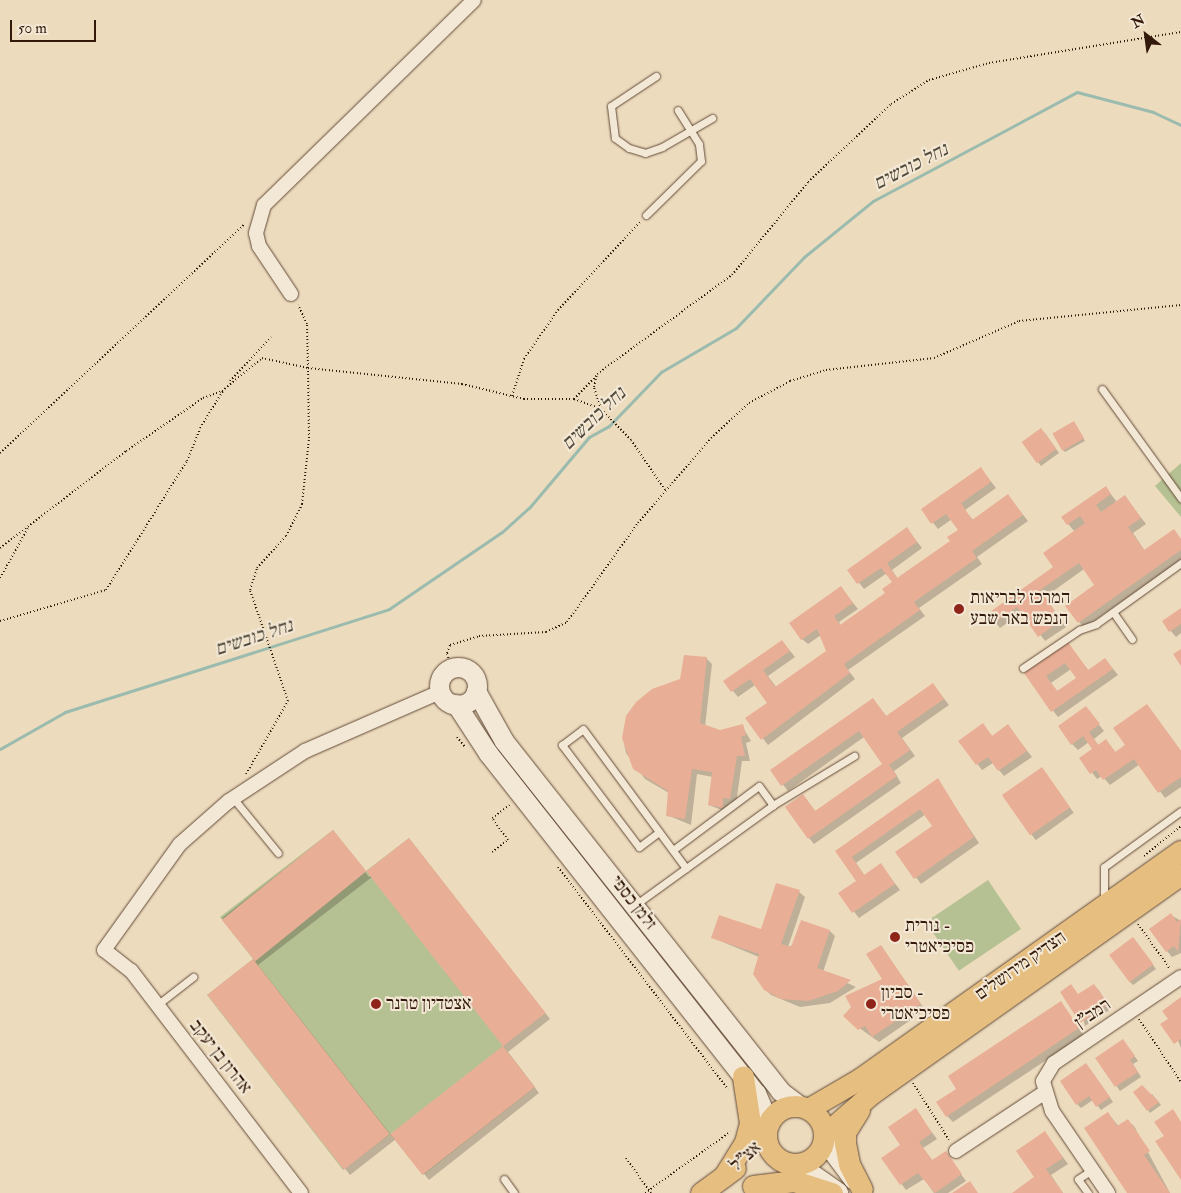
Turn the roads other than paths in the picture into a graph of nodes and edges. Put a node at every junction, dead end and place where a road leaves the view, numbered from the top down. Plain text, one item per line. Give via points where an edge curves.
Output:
1 (474, 0) edge
2 (656, 76) dead end
3 (678, 110) dead end
4 (712, 118) dead end
5 (692, 130) junction
6 (646, 215) road end
7 (291, 294) road end
8 (1102, 389) dead end
9 (1181, 498) edge
10 (1181, 563) edge
11 (1113, 612) junction
12 (1132, 638) dead end
13 (1022, 668) dead end
14 (476, 691) junction
15 (440, 692) junction
16 (456, 704) junction
17 (854, 756) dead end
18 (233, 797) junction
19 (773, 805) junction
20 (1181, 811) edge
21 (659, 832) junction
22 (672, 850) junction
23 (1181, 851) edge
24 (278, 853) dead end
25 (686, 868) junction
26 (1181, 874) edge
27 (635, 906) junction
28 (1101, 909) junction
29 (193, 978) dead end
30 (1179, 978) edge
31 (156, 1005) junction
32 (737, 1084) joint
33 (872, 1093) junction
34 (1044, 1093) junction
35 (804, 1108) junction
36 (762, 1128) junction
37 (824, 1137) junction
38 (956, 1151) road end
39 (792, 1163) junction
40 (1092, 1170) junction
41 (504, 1179) dead end
42 (748, 1189) edge
43 (863, 1191) edge
44 (301, 1193) edge
45 (514, 1193) edge
46 (701, 1193) edge
47 (832, 1193) edge
48 (838, 1193) edge
49 (1088, 1193) edge
50 (1108, 1193) edge

1 - 7 street via 264,205 256,233 259,246
2 - 5 lane via 611,106 615,138 645,153
3 - 5 lane
4 - 5 lane
5 - 6 lane via 700,144 701,161
8 - 9 lane
10 - 11 lane
11 - 12 lane
11 - 13 lane
14 - 15 street via 476,679 468,670 451,668 441,678
14 - 16 street via 468,701
14 - 27 street, זלמן כספי via 504,741
15 - 16 street
15 - 18 street via 305,751
16 - 32 street, זלמן כספי via 515,800
17 - 19 lane
18 - 24 lane
18 - 31 street, אהרון בן יעקב via 180,844 126,913 104,950 131,971
19 - 22 lane via 759,786
19 - 25 lane
20 - 28 lane via 1104,867
21 - 21 lane via 639,847 562,745 583,729
21 - 22 lane
22 - 25 lane
23 - 28 main road, הצדיק מירושלים
25 - 27 lane
26 - 33 main road, הצדיק מירושלים
27 - 35 street, זלמן כספי via 780,1091
28 - 35 main road, הצדיק מירושלים via 862,1078
29 - 31 lane
30 - 34 street, רמב"ן via 1054,1063 1043,1081
31 - 44 street, אהרון בן יעקב
32 - 36 main road
33 - 37 main road, הצדיק מירושלים
33 - 43 main road via 846,1132 846,1154
34 - 38 street
34 - 40 street
35 - 36 main road via 779,1112
35 - 37 main road via 820,1120
36 - 39 main road via 772,1152
36 - 46 main road, אצ"ל via 745,1142 724,1176
37 - 39 main road via 812,1159
37 - 43 street
39 - 42 main road, אצ"ל
39 - 48 street
40 - 49 lane via 1078,1179
40 - 50 street
41 - 45 lane
42 - 47 main road via 794,1181

